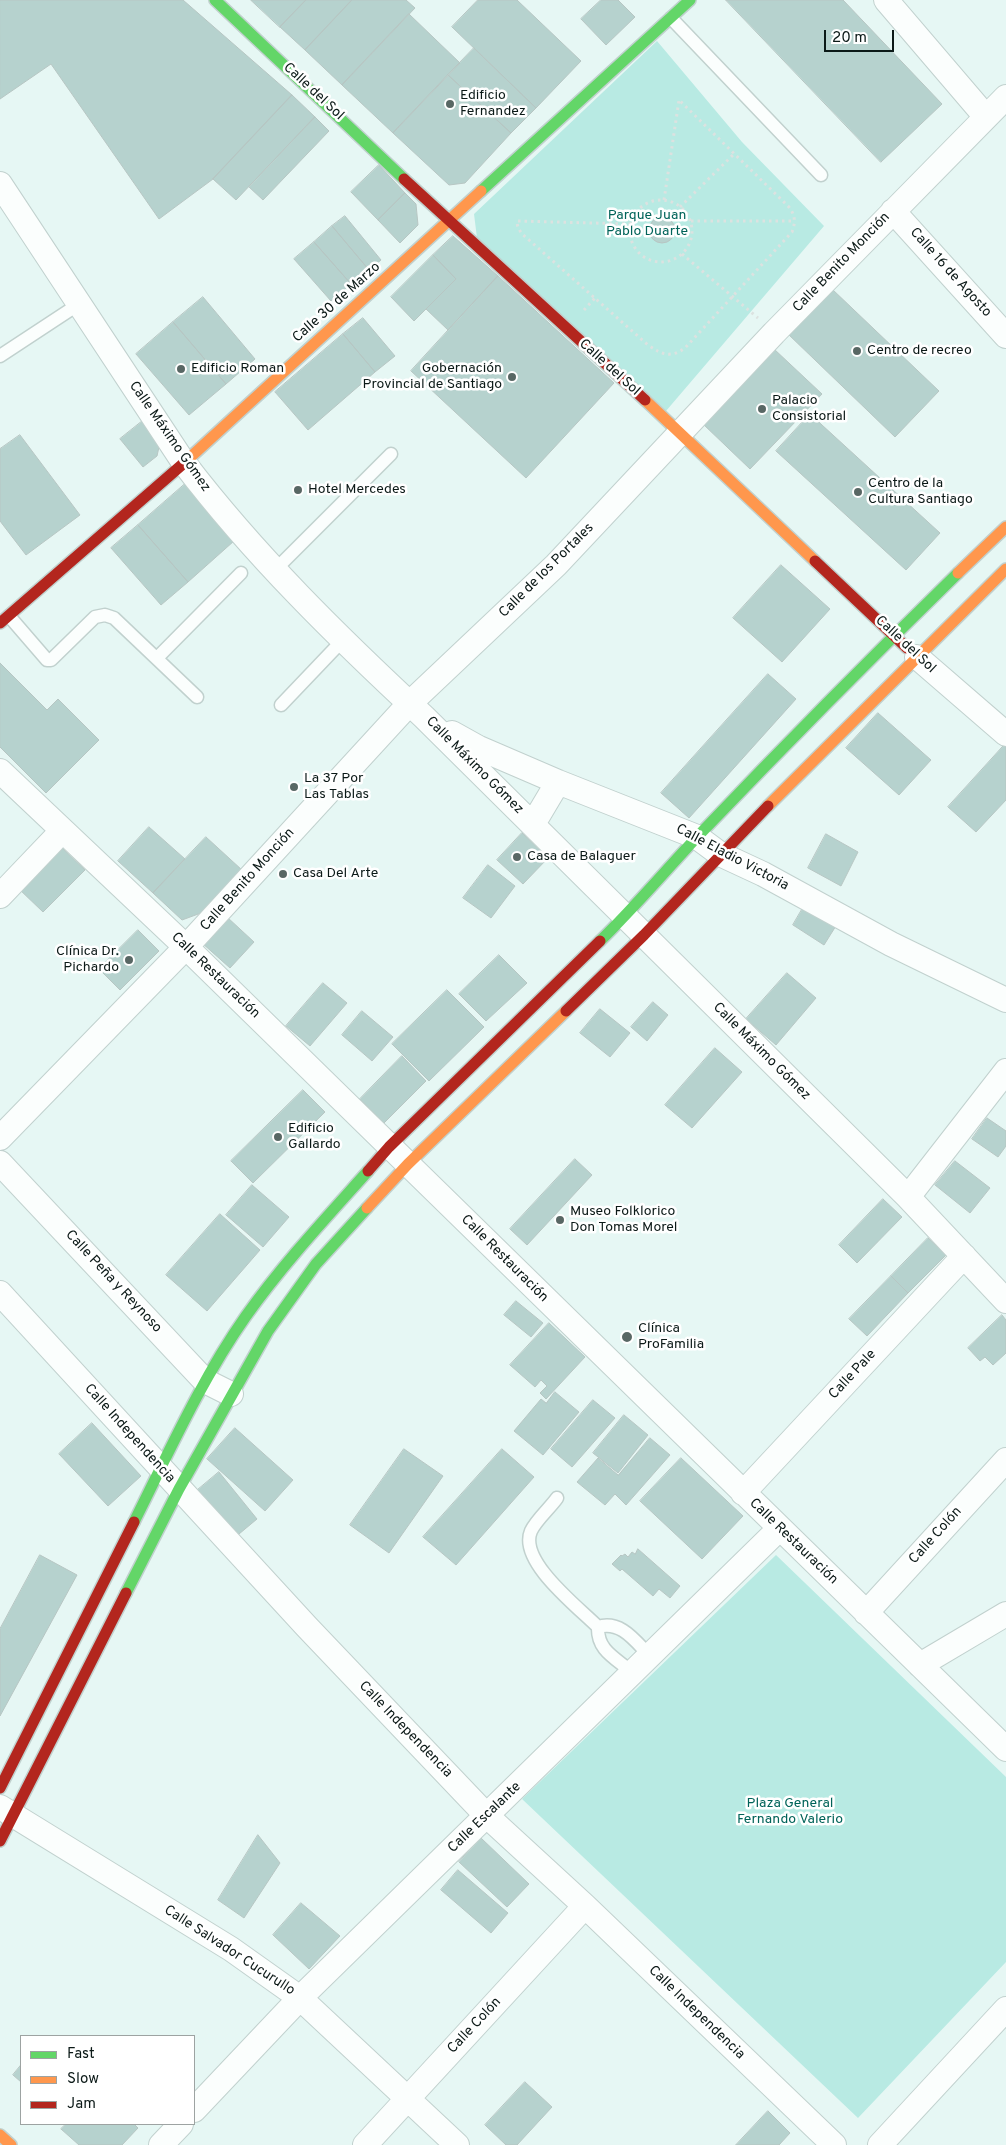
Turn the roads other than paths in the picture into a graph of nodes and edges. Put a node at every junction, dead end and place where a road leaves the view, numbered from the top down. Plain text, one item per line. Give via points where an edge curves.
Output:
1 (215, 0) edge
2 (690, 0) edge
3 (886, 0) edge
4 (671, 18) junction
5 (1006, 97) edge
6 (986, 117) junction
7 (821, 175) dead end
8 (0, 184) edge
9 (893, 211) junction
10 (9, 216) edge
11 (449, 221) junction
12 (79, 304) junction
13 (1006, 336) edge
14 (0, 356) edge
15 (679, 432) junction
16 (391, 454) dead end
17 (184, 463) junction
18 (1006, 527) edge
19 (1006, 569) edge
20 (275, 570) junction
21 (241, 573) dead end
22 (4, 620) edge
23 (894, 635) junction
24 (342, 641) junction
25 (157, 658) junction
26 (917, 658) junction
27 (197, 697) dead end
28 (281, 705) dead end
29 (417, 711) junction
30 (1006, 734) edge
31 (0, 771) edge
32 (558, 782) junction
33 (532, 824) junction
34 (62, 831) junction
35 (697, 837) junction
36 (720, 854) junction
37 (0, 896) edge
38 (626, 916) junction
39 (644, 935) junction
40 (186, 947) junction
41 (1006, 1000) edge
42 (1006, 1071) edge
43 (0, 1138) edge
44 (390, 1147) junction
45 (0, 1163) edge
46 (408, 1164) junction
47 (908, 1197) junction
48 (964, 1256) junction
49 (0, 1293) edge
50 (1006, 1301) edge
51 (205, 1381) junction
52 (231, 1394) junction
53 (1006, 1460) edge
54 (161, 1468) junction
55 (179, 1489) junction
56 (743, 1493) junction
57 (558, 1498) dead end
58 (779, 1529) junction
59 (866, 1613) junction
60 (1006, 1614) edge
61 (598, 1626) junction
62 (650, 1656) junction
63 (920, 1666) junction
64 (633, 1673) junction
65 (1006, 1749) edge
66 (0, 1788) edge
67 (6, 1811) edge
68 (487, 1816) junction
69 (0, 1841) edge
70 (584, 1906) junction
71 (300, 1998) junction
72 (1006, 2009) edge
73 (408, 2099) junction
74 (195, 2109) edge
75 (180, 2125) edge
76 (0, 2135) edge
77 (12, 2145) edge
78 (160, 2145) edge
79 (365, 2145) edge
80 (457, 2145) edge
81 (834, 2145) edge
82 (880, 2145) edge

1 - 11 main road, Calle del Sol
2 - 4 main road, Calle 30 de Marzo
3 - 6 street
4 - 7 lane
4 - 11 main road, Calle 30 de Marzo
5 - 6 street, Calle Benito Monción
6 - 9 street, Calle Benito Monción
8 - 10 street, Calle Máximo Gómez
9 - 13 street, Calle 16 de Agosto
9 - 15 street, Calle Benito Monción
10 - 12 street, Calle Máximo Gómez
11 - 15 main road, Calle del Sol
11 - 17 main road, Calle 30 de Marzo
12 - 14 lane
12 - 17 street, Calle Máximo Gómez
15 - 23 main road, Calle del Sol
15 - 29 street, Calle de los Portales
16 - 20 lane
17 - 20 street, Calle Máximo Gómez
17 - 22 main road, Calle 30 de Marzo
18 - 23 main road
19 - 26 main road
20 - 24 street, Calle Máximo Gómez
21 - 25 lane
22 - 25 lane via 47,660 51,660 95,617 105,615 114,618
23 - 26 main road, Calle del Sol
23 - 35 main road
24 - 28 lane
24 - 29 street, Calle Máximo Gómez
25 - 27 lane
26 - 30 street, Calle del Sol
26 - 36 main road
29 - 32 street, Calle Eladio Victoria via 479,748
29 - 33 street, Calle Máximo Gómez
29 - 40 street, Calle Benito Monción
31 - 34 street, Calle Restauración
32 - 33 street
32 - 35 street, Calle Eladio Victoria
33 - 38 street, Calle Máximo Gómez
34 - 37 street
34 - 40 street, Calle Restauración
35 - 36 street, Calle Eladio Victoria
35 - 38 main road
36 - 39 main road
36 - 41 street, Calle Eladio Victoria
38 - 39 street, Calle Máximo Gómez
38 - 44 main road
39 - 46 main road
39 - 47 street, Calle Máximo Gómez
40 - 43 street, Calle Benito Monción
40 - 44 street, Calle Restauración
42 - 47 street
44 - 46 street, Calle Restauración
44 - 51 main road via 290,1259 246,1316
45 - 51 street, Calle Peña y Reynoso
46 - 52 main road via 316,1264 268,1331
46 - 56 street, Calle Restauración
47 - 48 street, Calle Máximo Gómez
48 - 50 street, Calle Máximo Gómez
48 - 56 street, Calle Pale
49 - 54 street, Calle Independencia
51 - 52 street, Calle Peña y Reynoso
51 - 54 main road
52 - 55 main road
53 - 59 street, Calle Colón
54 - 55 street, Calle Independencia
54 - 66 main road
55 - 67 main road
55 - 68 street, Calle Independencia
56 - 58 street, Calle Restauración
57 - 61 lane via 531,1531 529,1544 533,1558
58 - 59 street, Calle Restauración
58 - 62 street, Calle Escalante
59 - 63 street, Calle Restauración
60 - 63 street
61 - 62 lane via 618,1627
61 - 64 lane via 598,1638 603,1648
62 - 64 street, Calle Escalante
63 - 65 street, Calle Restauración
64 - 68 street, Calle Escalante
67 - 69 main road
67 - 71 street, Calle Salvador Cucurullo via 230,1949
68 - 70 street, Calle Independencia
68 - 71 street, Calle Escalante
70 - 73 street, Calle Colón
70 - 81 street, Calle Independencia
71 - 73 street, Calle Salvador Cucurullo
71 - 74 street, Calle Escalante
72 - 82 street
73 - 79 street, Calle Colón
73 - 80 street, Calle Salvador Cucurullo
75 - 78 street
76 - 77 main road

